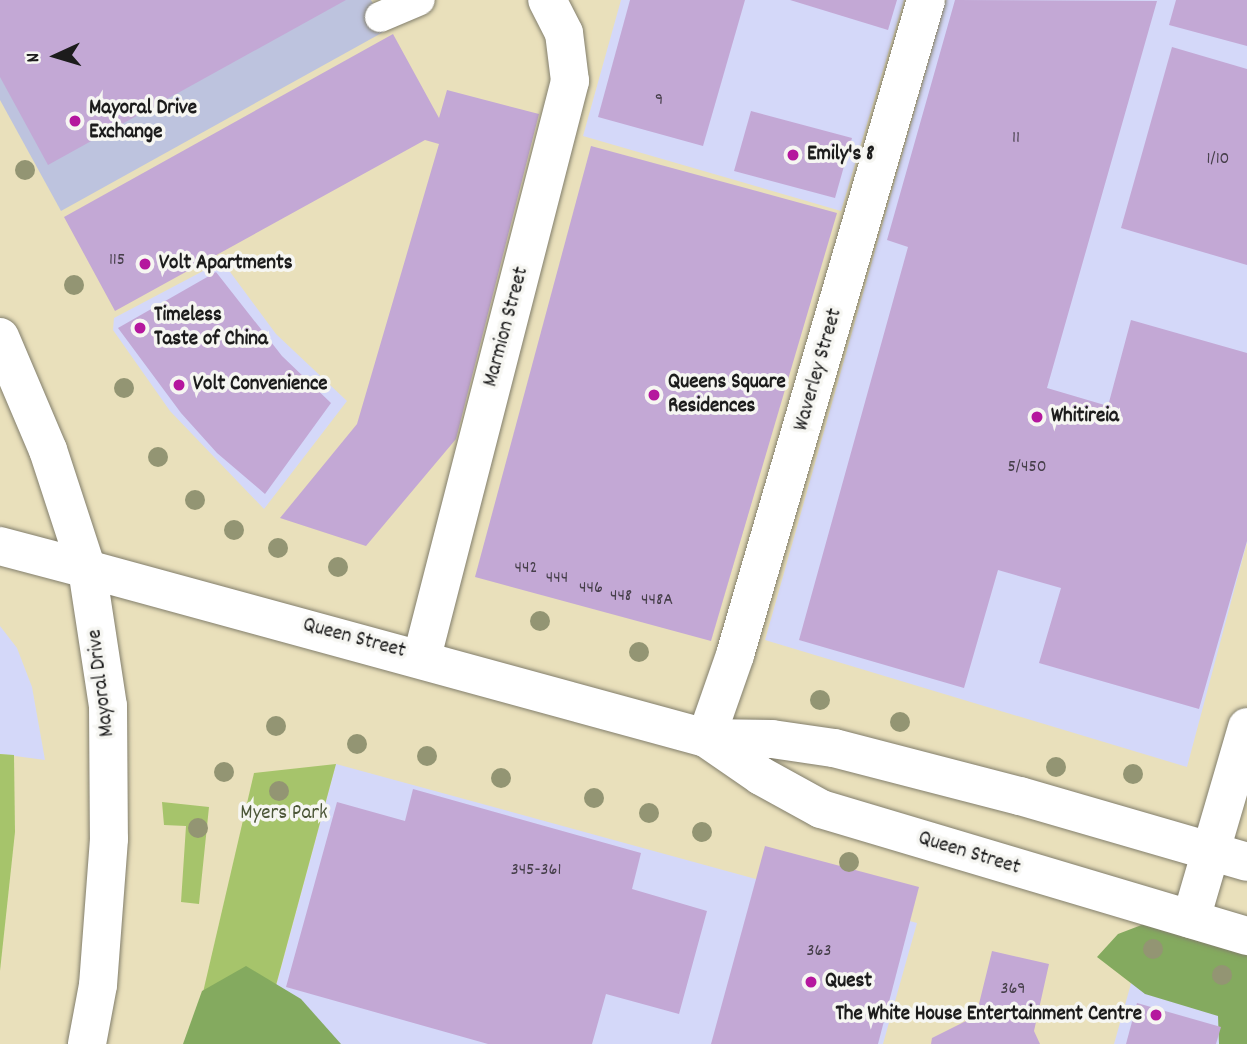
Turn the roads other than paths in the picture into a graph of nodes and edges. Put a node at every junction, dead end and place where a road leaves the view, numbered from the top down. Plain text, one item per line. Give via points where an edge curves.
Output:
1 (420, 0) edge
2 (547, 0) edge
3 (926, 0) edge
4 (380, 17) dead end
5 (0, 337) edge
6 (0, 546) edge
7 (87, 569) junction
8 (422, 657) junction
9 (1247, 727) edge
10 (706, 738) junction
11 (1209, 852) junction
12 (1247, 862) edge
13 (1191, 919) junction
14 (1247, 936) edge
15 (87, 1044) edge

1 - 4 lane
2 - 8 main road, Marmion Street via 564,33 570,81
3 - 10 main road, Waverley Street
5 - 7 main road, Mayoral Drive via 48,450
6 - 7 main road, Queen Street
7 - 8 main road, Queen Street
7 - 15 main road, Mayoral Drive via 110,737 109,839 98,985
8 - 10 main road, Queen Street
9 - 11 main road
10 - 11 main road, Queen Street via 772,739 834,748
10 - 13 main road, Queen Street via 821,809
11 - 12 main road, Queen Street
11 - 13 main road
13 - 14 main road, Queen Street

